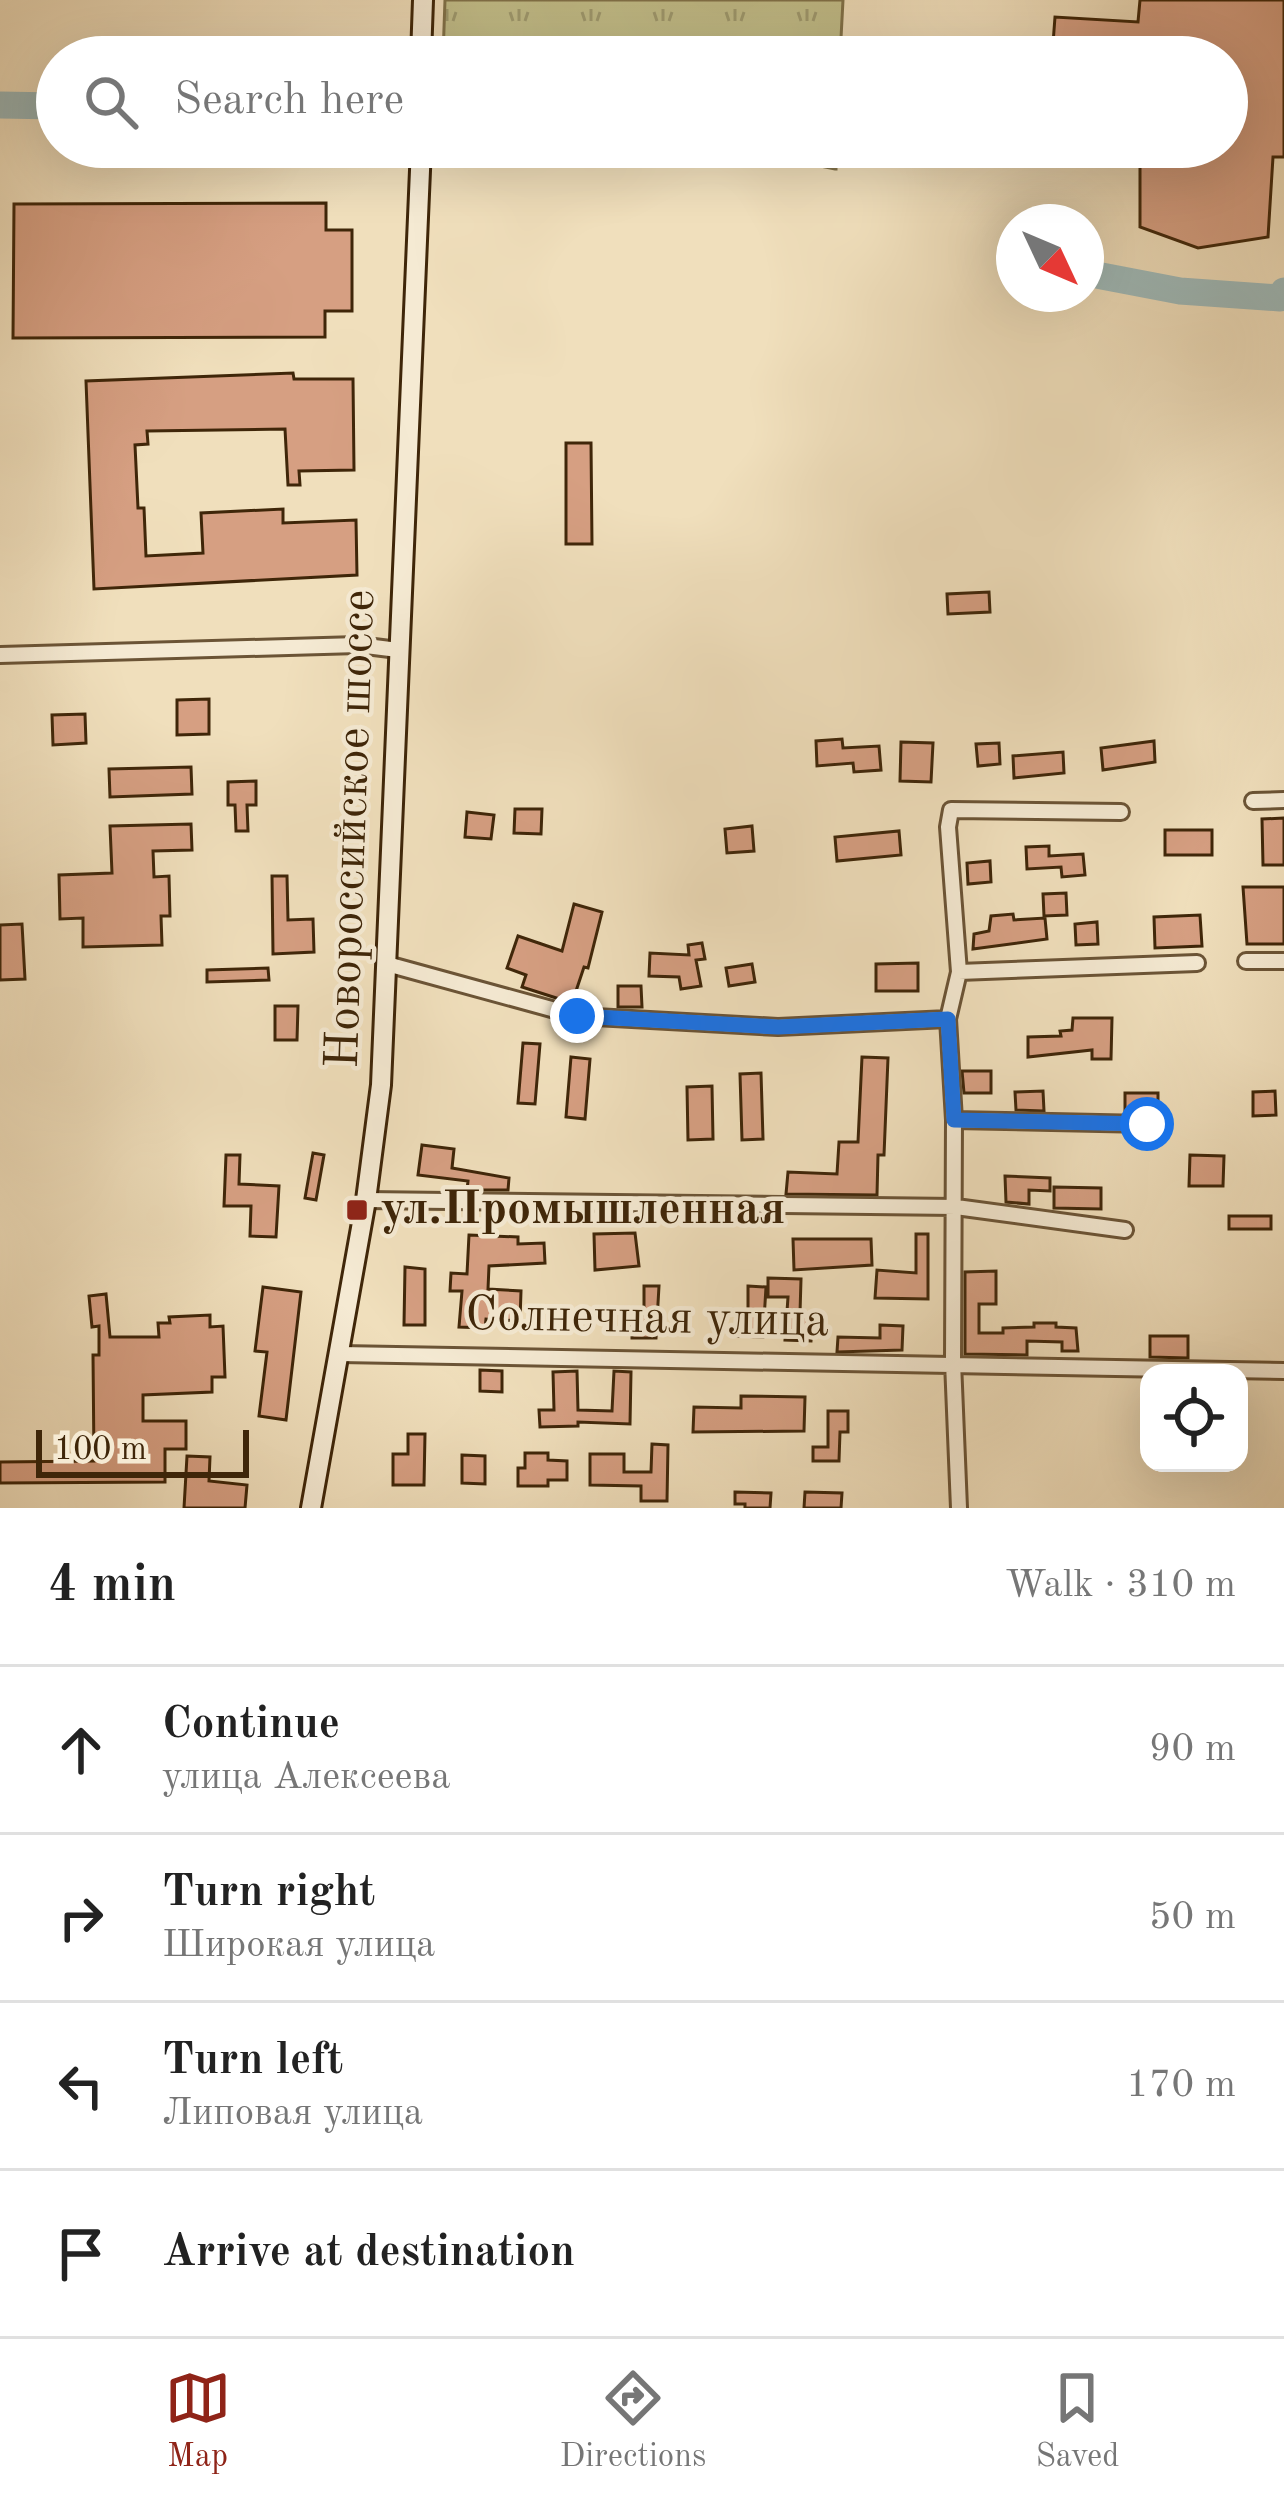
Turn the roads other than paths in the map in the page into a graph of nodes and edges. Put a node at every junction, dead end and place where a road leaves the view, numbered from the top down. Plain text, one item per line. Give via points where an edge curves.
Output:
1 (423, 0) edge
2 (422, 36) edge
3 (420, 168) edge
4 (398, 650) junction
5 (0, 655) edge
6 (1284, 800) edge
7 (1253, 801) dead end
8 (1121, 812) dead end
9 (1246, 961) dead end
10 (1284, 961) edge
11 (1197, 963) dead end
12 (387, 964) junction
13 (959, 972) junction
14 (948, 1019) junction
15 (954, 1120) junction
16 (1147, 1124) dead end
17 (366, 1200) junction
18 (956, 1207) junction
19 (1125, 1230) dead end
20 (340, 1354) junction
21 (953, 1363) junction
22 (1284, 1371) edge
23 (311, 1508) edge
24 (959, 1508) edge

1 - 2 main road
3 - 4 main road, Новороссийское шоссе
4 - 5 street
4 - 12 main road, Новороссийское шоссе
6 - 7 street
8 - 13 street via 951,810
9 - 10 street
11 - 13 street
12 - 14 street via 577,1016 778,1027
12 - 17 main road, Новороссийское шоссе
13 - 14 street
14 - 15 street
15 - 16 street
15 - 18 street
17 - 18 street
17 - 20 main road, Новороссийское шоссе
18 - 19 street
18 - 21 street
20 - 21 street, Солнечная улица
20 - 23 main road, Новороссийское шоссе
21 - 22 street, Солнечная улица
21 - 24 street

